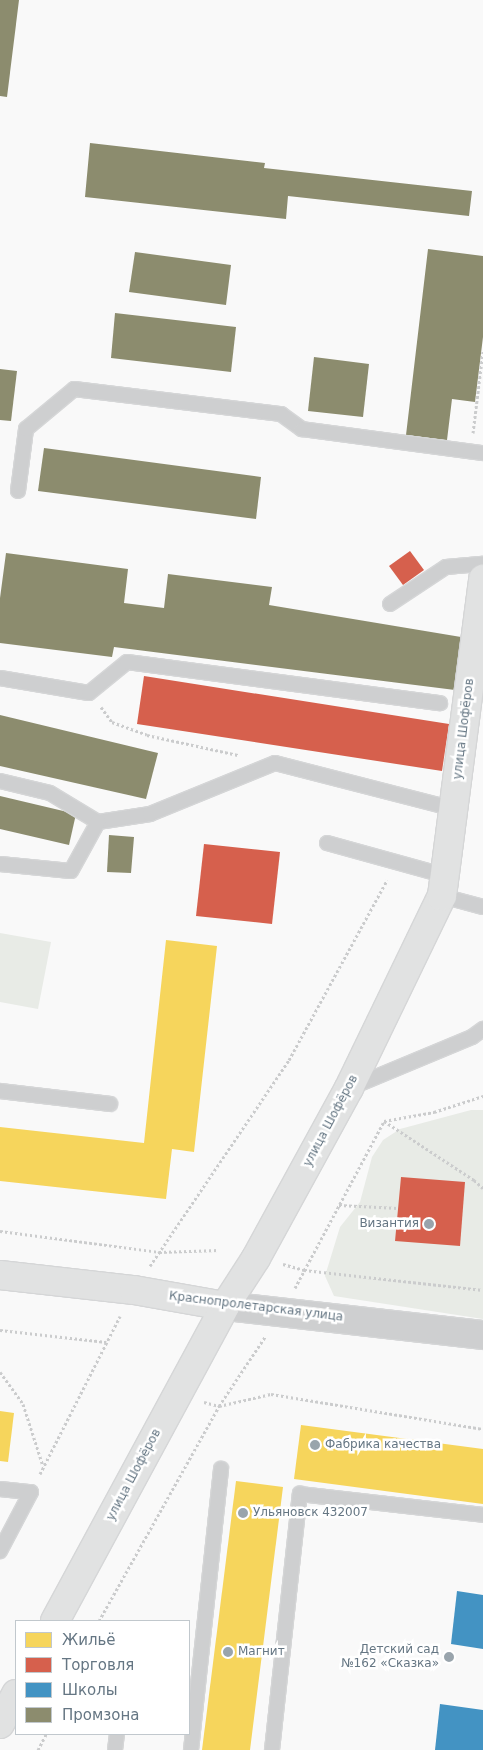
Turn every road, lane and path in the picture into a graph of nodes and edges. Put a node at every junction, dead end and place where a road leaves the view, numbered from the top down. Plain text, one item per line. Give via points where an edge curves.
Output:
1 (483, 352) edge
2 (477, 452) edge
3 (18, 491) dead end
4 (483, 564) edge
5 (483, 579) edge
6 (390, 604) dead end
7 (0, 678) edge
8 (89, 693) junction
9 (440, 703) dead end
10 (275, 763) junction
11 (0, 781) edge
12 (454, 809) junction
13 (98, 822) junction
14 (327, 843) dead end
15 (398, 860) junction
16 (0, 864) edge
17 (444, 886) junction
18 (483, 907) edge
19 (483, 1029) edge
20 (350, 1088) junction
21 (0, 1091) edge
22 (483, 1096) edge
23 (110, 1104) dead end
24 (384, 1121) junction
25 (483, 1188) edge
26 (339, 1205) junction
27 (398, 1208) dead end
28 (0, 1231) edge
29 (219, 1250) dead end
30 (159, 1252) junction
31 (278, 1263) dead end
32 (304, 1270) junction
33 (0, 1275) edge
34 (483, 1290) edge
35 (293, 1292) dead end
36 (225, 1306) junction
37 (0, 1330) edge
38 (267, 1333) dead end
39 (483, 1336) edge
40 (0, 1372) edge
41 (198, 1401) dead end
42 (219, 1406) junction
43 (483, 1430) edge
44 (44, 1467) junction
45 (222, 1469) dead end
46 (0, 1489) edge
47 (31, 1492) junction
48 (483, 1515) edge
49 (0, 1551) edge
50 (57, 1620) edge
51 (100, 1620) edge
52 (15, 1699) edge
53 (0, 1724) edge
54 (191, 1734) edge
55 (46, 1735) edge
56 (117, 1735) edge
57 (38, 1750) edge
58 (114, 1750) edge
59 (191, 1750) edge
60 (272, 1750) edge

1 - 2 path
2 - 3 lane via 302,429 281,414 74,389 26,429
4 - 6 lane via 446,567
5 - 12 street, улица Шофёров
7 - 8 lane
8 - 9 lane via 127,662
8 - 10 path via 112,722 147,735
10 - 12 lane
10 - 13 lane via 150,814
11 - 13 lane via 50,793
12 - 17 street, улица Шофёров
13 - 16 lane via 72,871
14 - 15 lane
15 - 17 lane
15 - 30 path via 354,947 289,1060
17 - 18 lane
17 - 20 street, улица Шофёров
19 - 20 lane via 472,1037
20 - 36 street, улица Шофёров via 256,1258
21 - 23 lane
22 - 24 path via 434,1112
24 - 25 path
24 - 26 path
26 - 27 path
26 - 32 path
28 - 30 path
29 - 30 path
31 - 32 path
32 - 34 path
32 - 35 path
33 - 36 street, Краснопролетарская улица via 134,1290
36 - 39 street, Краснопролетарская улица
36 - 50 street, улица Шофёров
37 - 44 path via 106,1342
38 - 42 path
40 - 44 path via 23,1404
41 - 42 path
42 - 43 path via 271,1394
42 - 51 path
44 - 47 path
45 - 54 lane
46 - 47 lane
47 - 49 lane
48 - 60 lane via 300,1494
52 - 53 street
54 - 59 lane
55 - 57 path
56 - 58 lane

